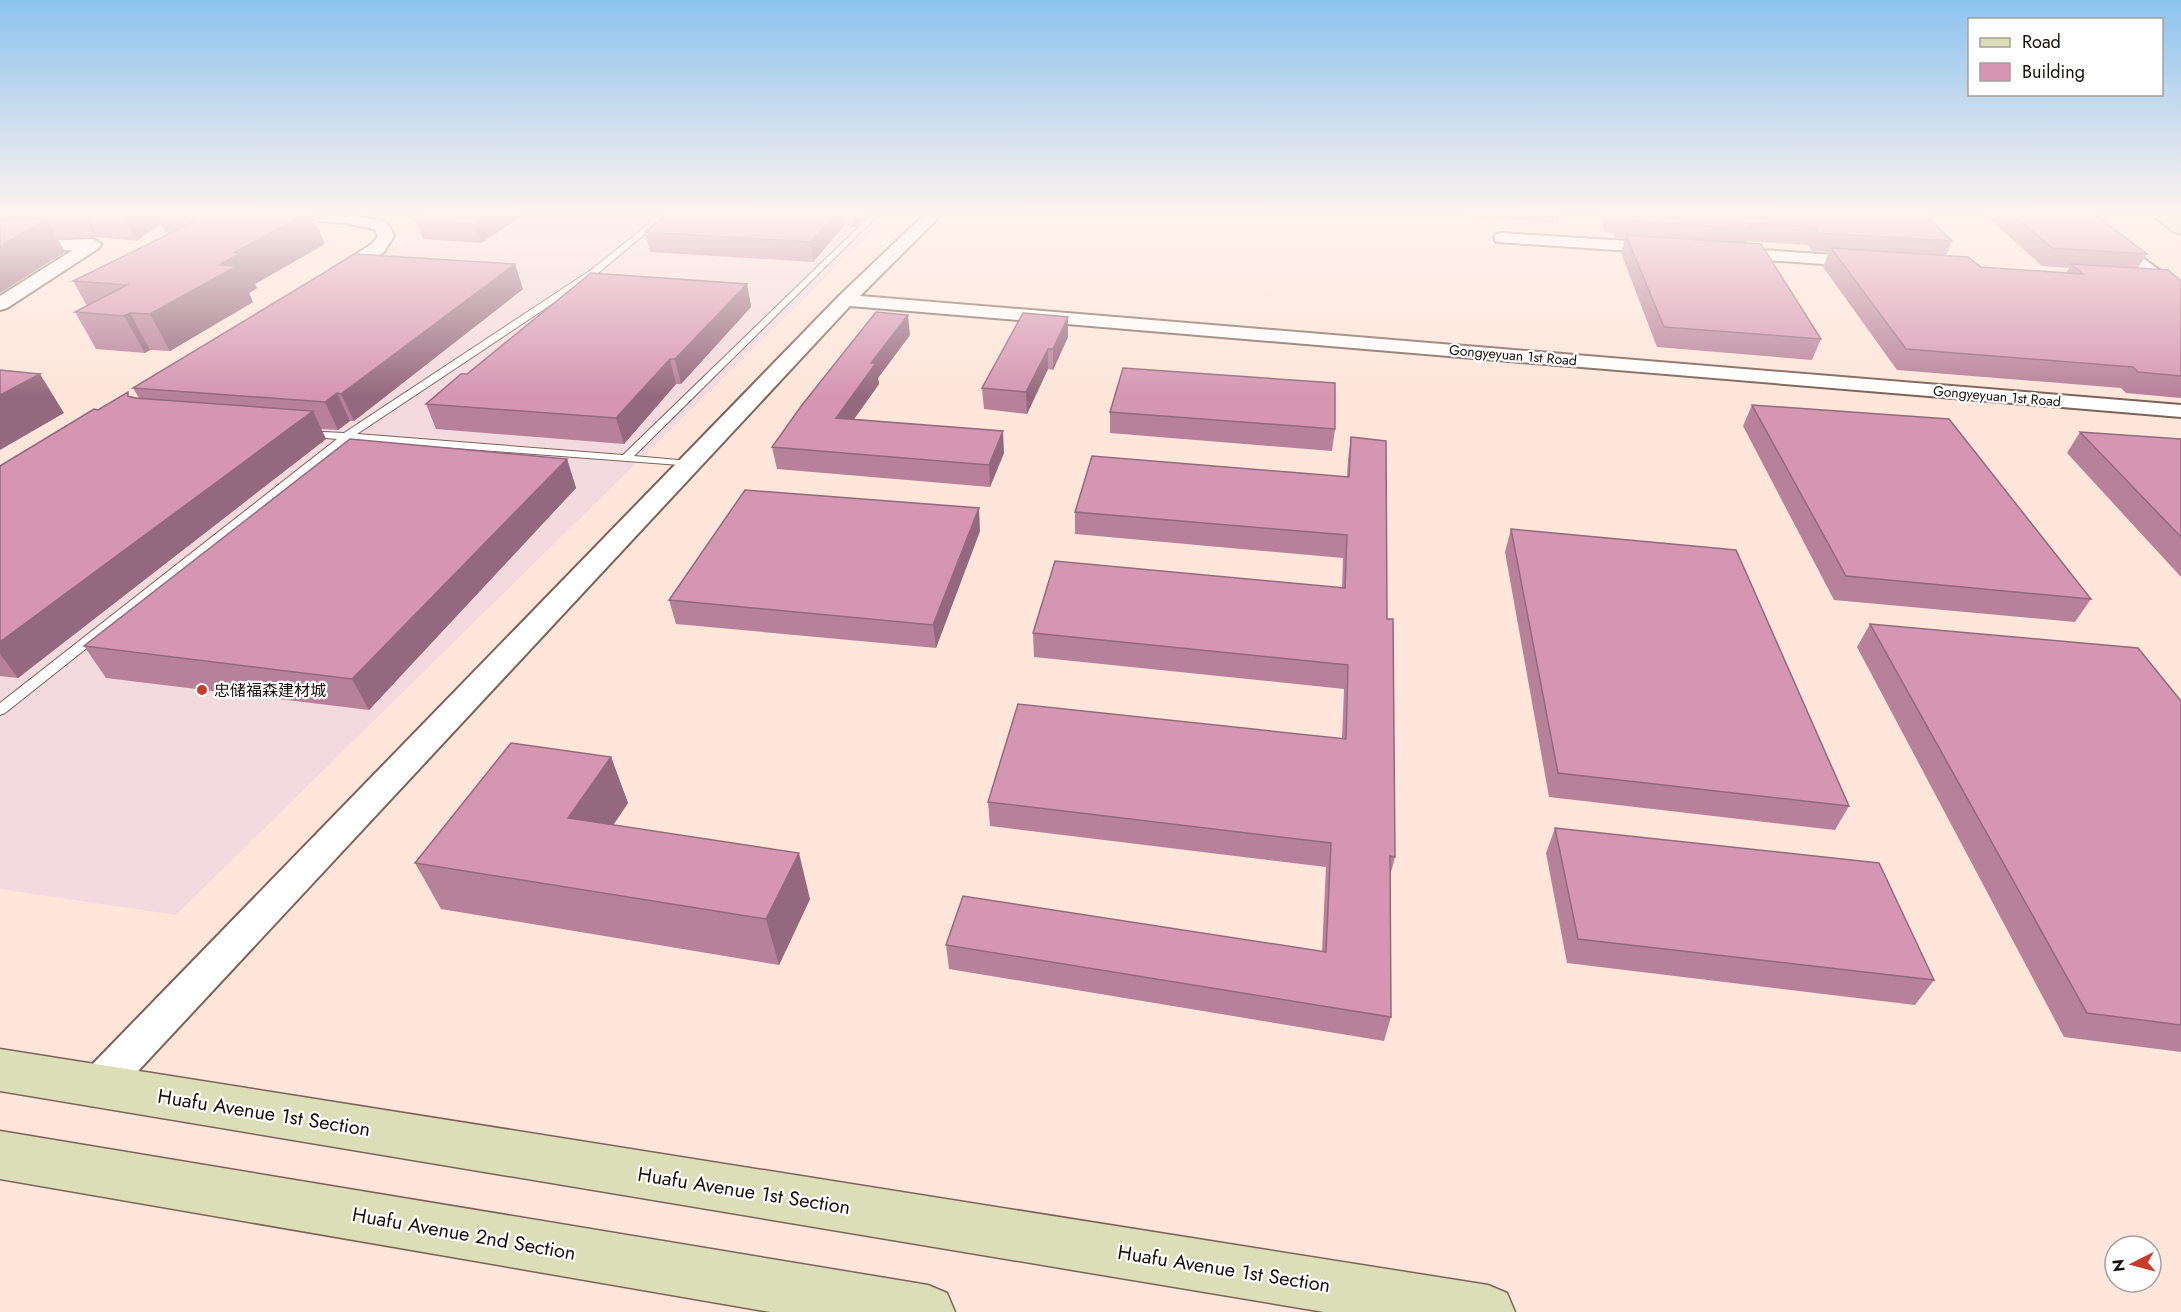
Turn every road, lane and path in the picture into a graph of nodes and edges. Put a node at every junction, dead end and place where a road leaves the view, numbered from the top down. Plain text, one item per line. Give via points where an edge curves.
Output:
1 (46, 274) edge
2 (336, 274) edge
3 (591, 274) edge
4 (814, 274) edge
5 (872, 274) edge
6 (2160, 274) edge
7 (2129, 280) edge
8 (2173, 283) edge
9 (317, 286) edge
10 (2181, 295) edge
11 (845, 300) junction
12 (0, 304) edge
13 (2181, 411) edge
14 (289, 431) edge
15 (347, 436) junction
16 (625, 459) junction
17 (689, 464) junction
18 (0, 710) edge
19 (0, 1070) edge
20 (98, 1086) junction
21 (0, 1155) edge
22 (928, 1312) edge
23 (1488, 1312) edge

1 - 12 street
2 - 9 street
3 - 15 lane
4 - 16 lane
5 - 11 street
6 - 8 street
7 - 8 street
8 - 10 street
11 - 13 street, Gongyeyuan 1st Road
11 - 17 street
14 - 15 lane
15 - 16 lane
15 - 18 lane
16 - 17 lane
17 - 20 street
19 - 20 main road, Huafu Avenue 1st Section
20 - 23 main road, Huafu Avenue 1st Section
21 - 22 main road, Huafu Avenue 2nd Section

